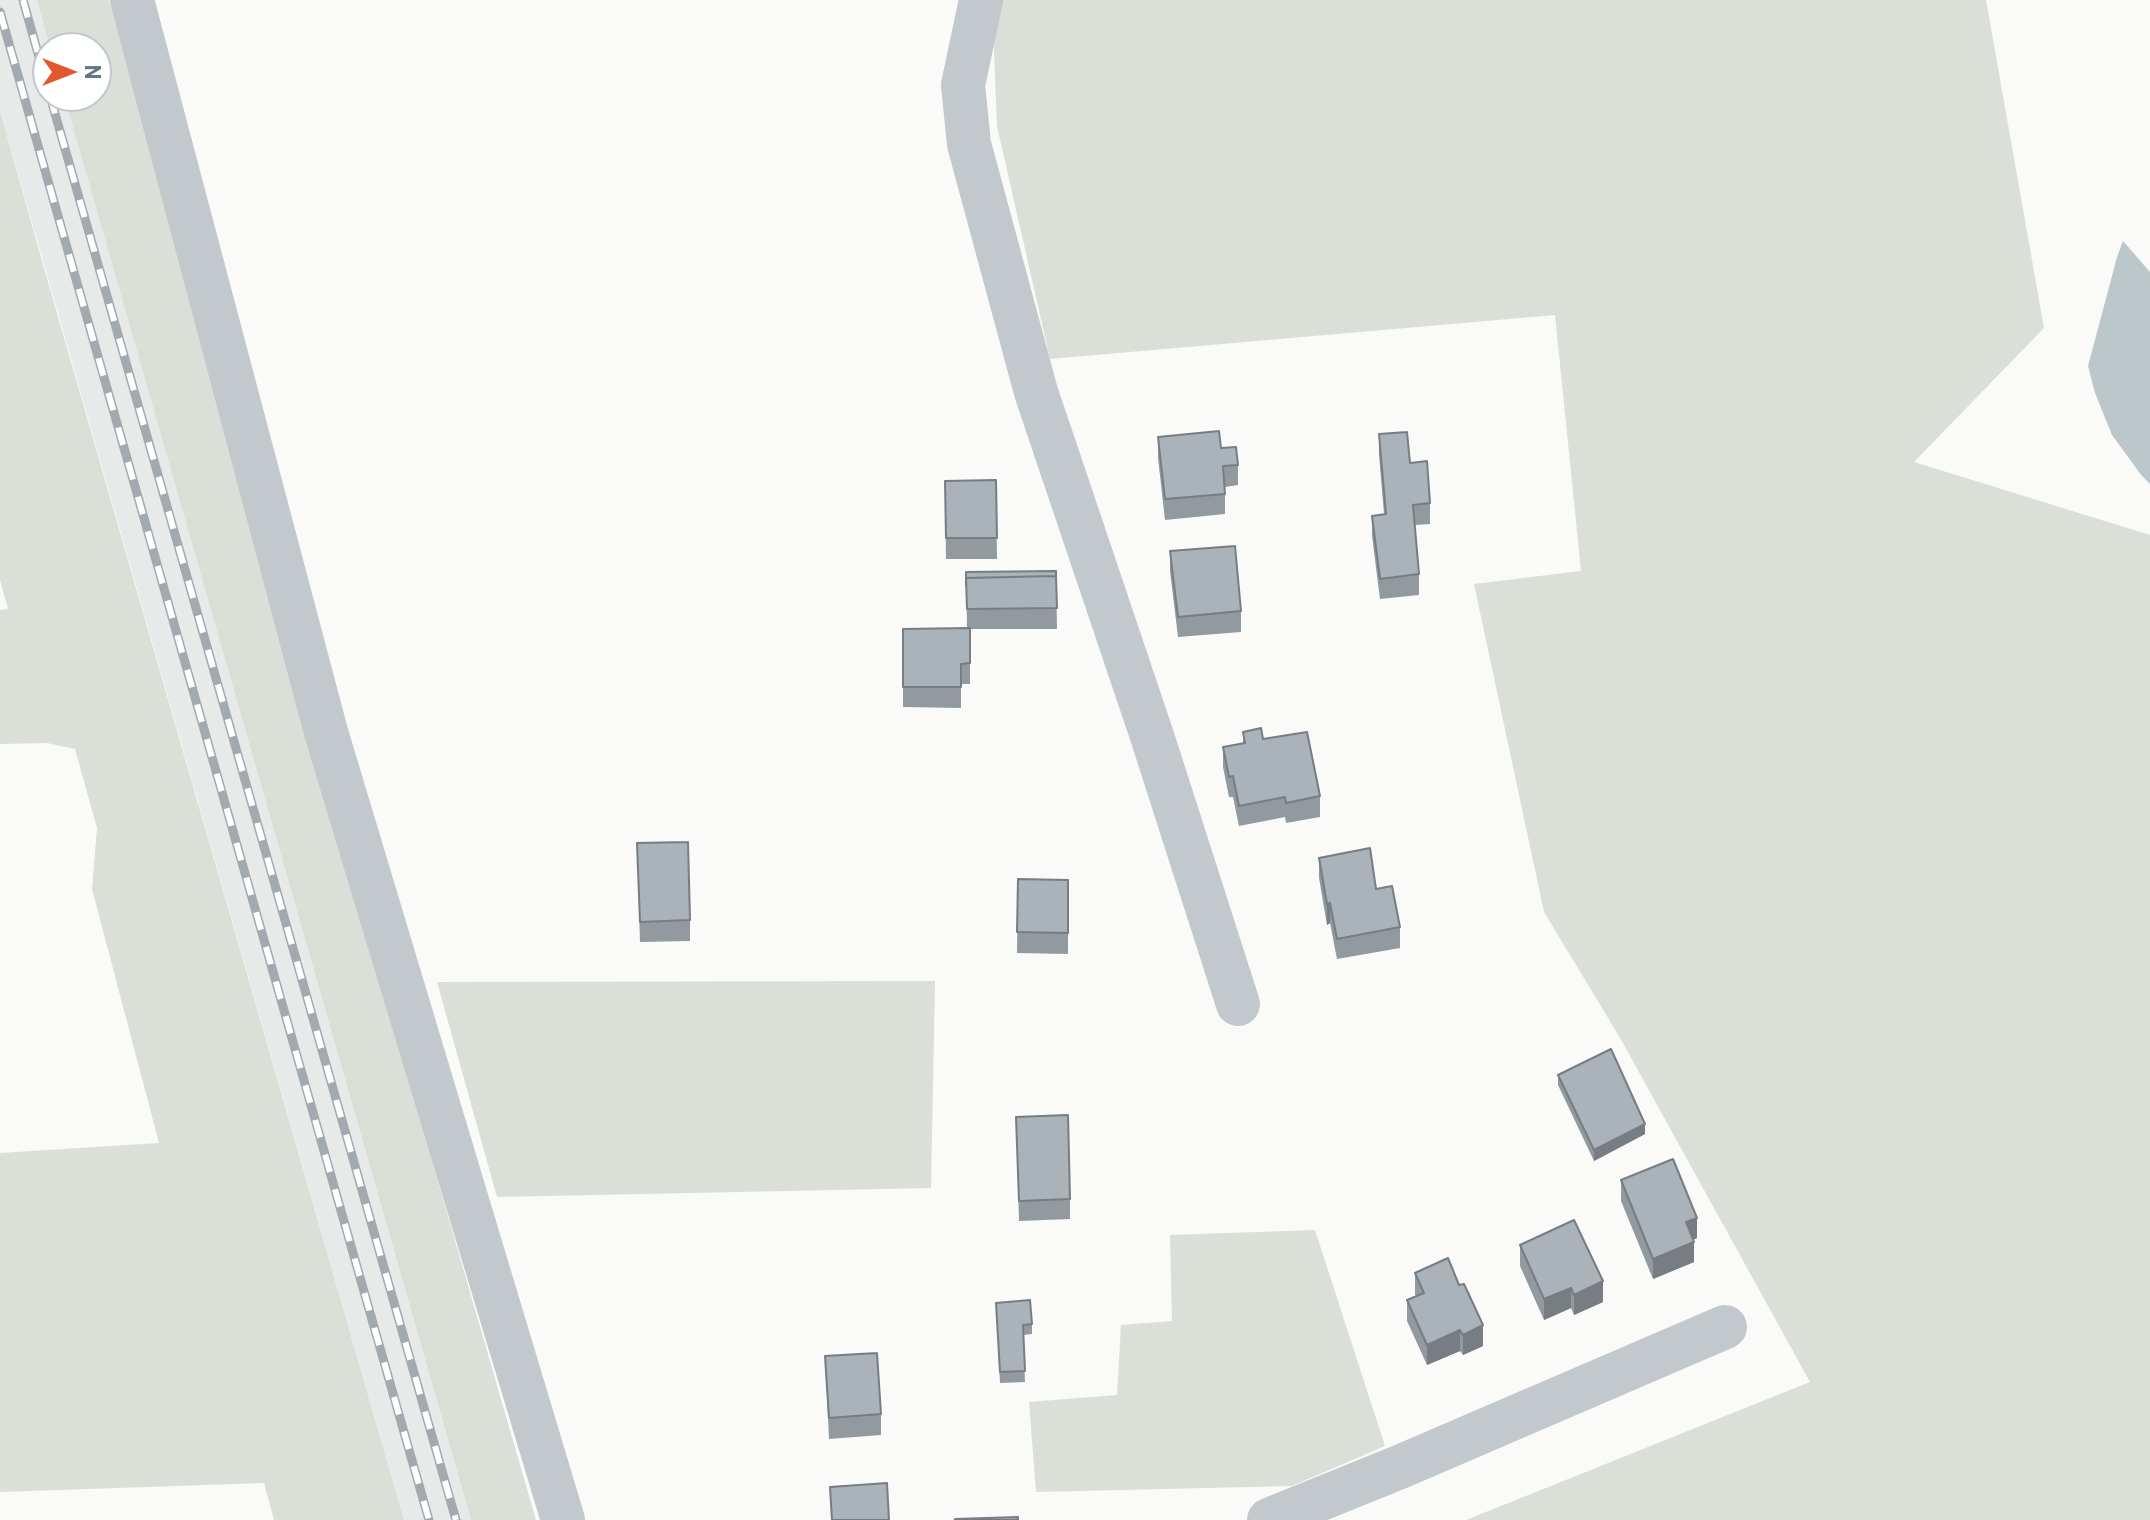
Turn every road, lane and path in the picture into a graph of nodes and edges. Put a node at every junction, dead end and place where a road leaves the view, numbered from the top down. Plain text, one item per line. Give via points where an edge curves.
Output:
1 (132, 0) edge
2 (981, 0) edge
3 (1238, 1004) dead end
4 (1725, 1327) dead end
5 (563, 1520) edge
6 (1269, 1520) edge

1 - 5 street via 326,732
2 - 3 street via 963,85 969,144 1036,392
4 - 6 street

